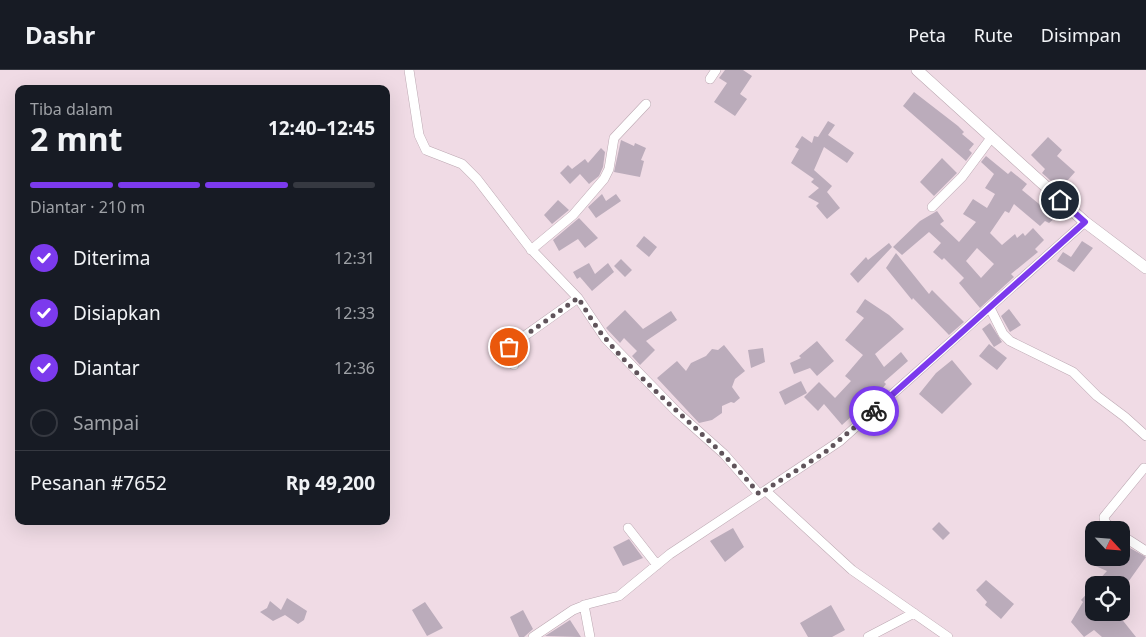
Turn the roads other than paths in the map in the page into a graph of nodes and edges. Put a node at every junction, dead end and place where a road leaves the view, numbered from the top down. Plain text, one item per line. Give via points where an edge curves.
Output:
1 (409, 70) edge
2 (716, 70) edge
3 (917, 70) edge
4 (710, 79) dead end
5 (646, 104) dead end
6 (991, 138) junction
7 (932, 207) dead end
8 (1085, 222) junction
9 (531, 250) junction
10 (1146, 268) edge
11 (578, 298) junction
12 (990, 308) junction
13 (514, 365) dead end
14 (1146, 436) edge
15 (1144, 468) dead end
16 (762, 492) junction
17 (1105, 521) edge
18 (628, 528) dead end
19 (1130, 541) edge
20 (1146, 551) edge
21 (656, 565) junction
22 (584, 605) junction
23 (914, 613) junction
24 (533, 637) edge
25 (590, 637) edge
26 (868, 637) edge
27 (948, 637) edge

1 - 9 street via 419,135 426,150 462,164
2 - 4 street
3 - 6 main road
5 - 9 street via 614,138 604,179 573,215
6 - 7 street via 962,177
6 - 8 main road
8 - 10 main road
8 - 12 street
9 - 11 street
11 - 13 street via 505,351
11 - 16 street via 605,338 627,362
12 - 14 street via 1010,341 1073,372
12 - 16 street via 840,441
15 - 17 street via 1104,517
16 - 21 street
16 - 23 street via 852,570
18 - 21 street
19 - 20 street
21 - 22 street via 619,596
22 - 24 street
22 - 25 street
23 - 26 street
23 - 27 street

